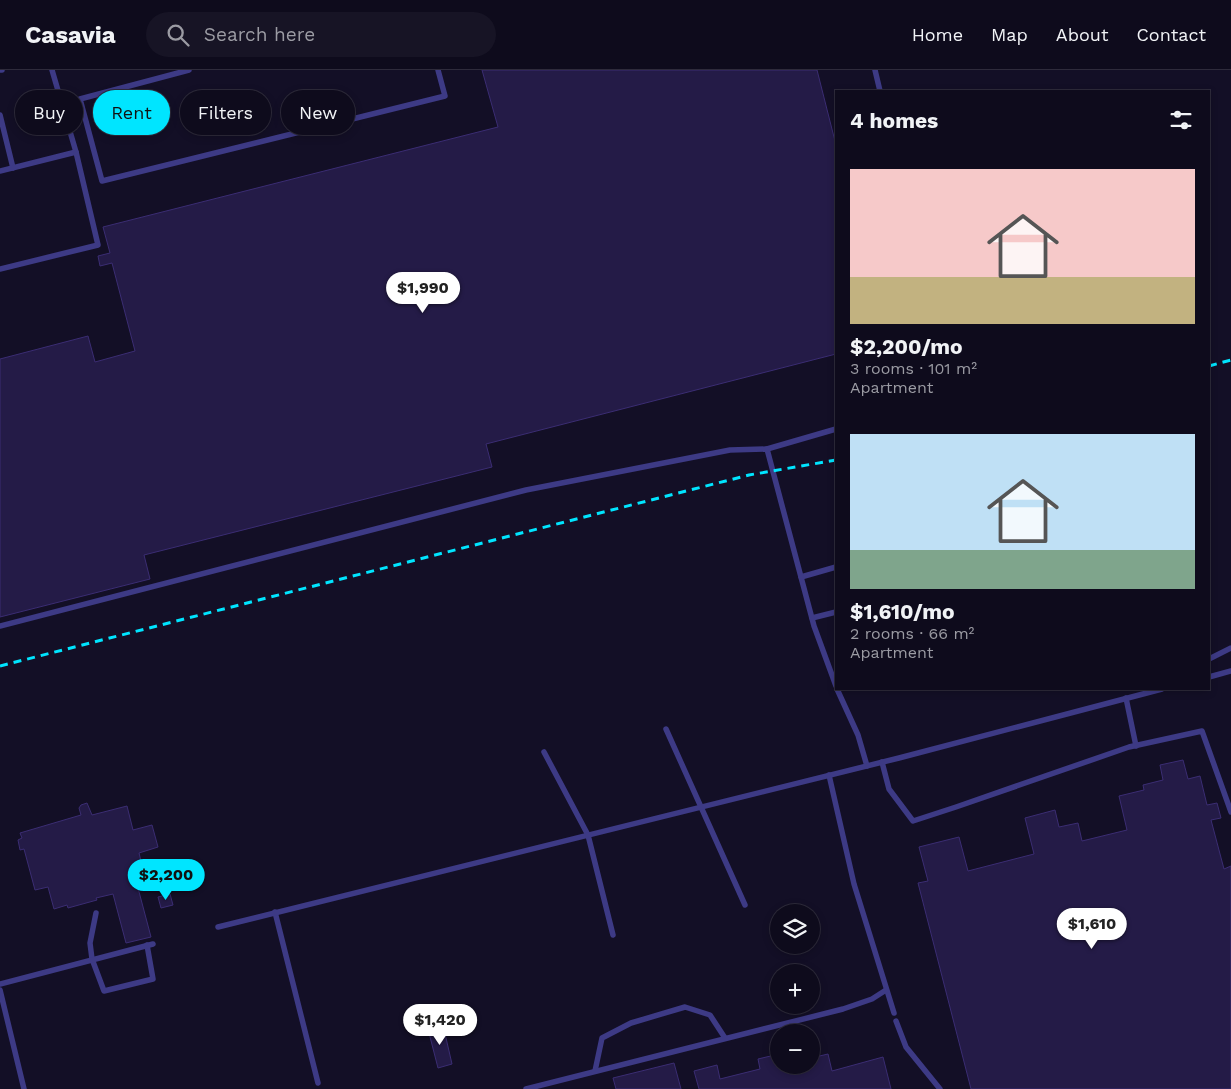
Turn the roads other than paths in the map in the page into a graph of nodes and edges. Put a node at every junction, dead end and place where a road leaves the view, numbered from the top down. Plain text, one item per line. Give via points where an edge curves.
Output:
1 (52, 70) edge
2 (189, 70) edge
3 (438, 70) edge
4 (875, 70) edge
5 (880, 90) edge
6 (0, 115) edge
7 (76, 152) junction
8 (13, 168) junction
9 (0, 171) edge
10 (0, 269) edge
11 (835, 428) edge
12 (767, 449) junction
13 (835, 567) edge
14 (801, 577) junction
15 (835, 612) edge
16 (812, 618) junction
17 (0, 626) edge
18 (1231, 648) edge
19 (1210, 658) edge
20 (1231, 671) edge
21 (1210, 676) edge
22 (835, 682) edge
23 (838, 690) edge
24 (1158, 690) edge
25 (1126, 698) junction
26 (666, 729) dead end
27 (1136, 746) junction
28 (544, 752) dead end
29 (882, 762) junction
30 (867, 766) junction
31 (829, 775) junction
32 (700, 807) junction
33 (1231, 812) edge
34 (588, 835) junction
35 (745, 905) dead end
36 (275, 912) junction
37 (96, 913) dead end
38 (218, 927) dead end
39 (614, 935) dead end
40 (92, 960) junction
41 (0, 984) edge
42 (0, 990) edge
43 (886, 990) junction
44 (894, 1013) dead end
45 (896, 1021) dead end
46 (725, 1038) junction
47 (595, 1071) junction
48 (318, 1083) dead end
49 (24, 1089) edge
50 (526, 1089) edge
51 (940, 1089) edge

1 - 7 lane
2 - 3 lane via 80,99 102,181 445,96
4 - 5 lane
6 - 8 lane
7 - 8 lane
7 - 10 lane via 98,245
8 - 9 lane
11 - 12 lane
12 - 14 lane
12 - 17 lane via 730,450 526,490
13 - 14 lane
14 - 16 lane
15 - 16 lane
16 - 22 lane
18 - 19 lane
20 - 21 lane
23 - 30 lane via 858,735
24 - 25 lane
25 - 27 lane
25 - 29 lane
26 - 32 lane
27 - 29 lane via 912,821 889,789
27 - 33 lane via 1202,731
28 - 34 lane
29 - 30 lane
30 - 31 lane
31 - 32 lane
31 - 43 lane via 854,884
32 - 34 lane
32 - 35 lane
34 - 36 lane
34 - 39 lane
36 - 38 lane
36 - 48 lane
37 - 40 lane via 90,943
40 - 40 lane via 150,944 153,979 104,991
40 - 41 lane
42 - 49 lane
43 - 44 lane
43 - 46 lane via 872,999 843,1008
45 - 51 lane via 906,1047
46 - 47 lane
46 - 47 lane via 710,1015 685,1007 631,1024 602,1038
47 - 50 lane

